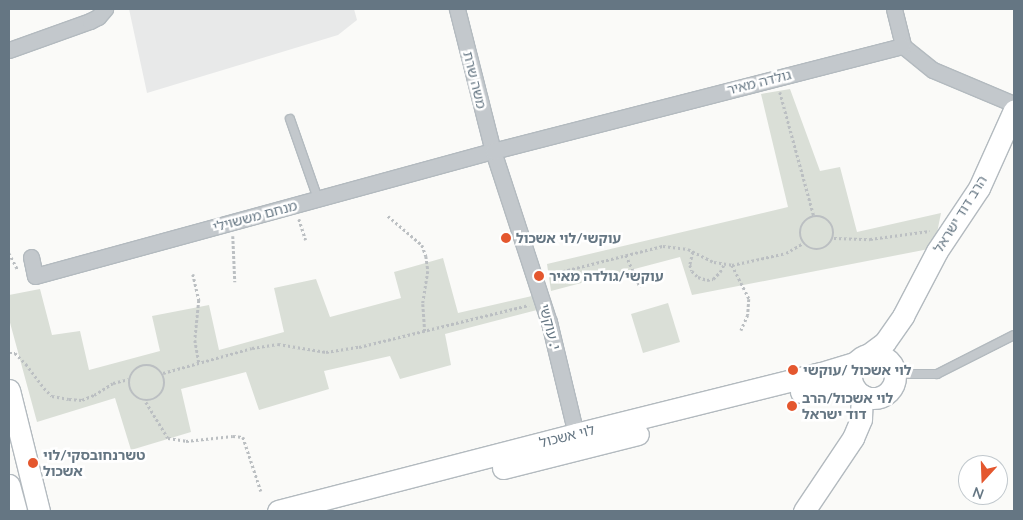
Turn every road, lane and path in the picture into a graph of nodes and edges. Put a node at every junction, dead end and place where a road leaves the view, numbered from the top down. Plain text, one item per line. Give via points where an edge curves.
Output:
1 (105, 9) edge
2 (457, 9) edge
3 (894, 9) edge
4 (902, 46) junction
5 (9, 50) edge
6 (776, 77) junction
7 (1014, 104) edge
8 (1014, 110) edge
9 (290, 119) dead end
10 (493, 151) junction
11 (318, 199) junction
12 (295, 205) junction
13 (388, 216) dead end
14 (814, 216) junction
15 (233, 222) junction
16 (953, 227) junction
17 (834, 238) junction
18 (306, 240) dead end
19 (803, 243) junction
20 (693, 252) junction
21 (626, 255) junction
22 (31, 257) dead end
23 (724, 264) junction
24 (732, 265) junction
25 (193, 274) dead end
26 (536, 278) junction
27 (235, 282) dead end
28 (640, 287) dead end
29 (543, 301) junction
30 (903, 316) junction
31 (425, 330) junction
32 (741, 331) dead end
33 (1014, 335) edge
34 (9, 353) edge
35 (862, 359) junction
36 (199, 363) junction
37 (894, 371) junction
38 (163, 373) junction
39 (129, 379) junction
40 (9, 390) edge
41 (860, 393) junction
42 (146, 402) junction
43 (578, 441) junction
44 (9, 485) edge
45 (261, 491) dead end
46 (16, 511) edge
47 (39, 511) edge
48 (278, 511) edge
49 (332, 511) edge
50 (804, 511) edge

1 - 5 street via 90,21
2 - 10 street, משה שרת
3 - 4 street
4 - 6 street, גולדה מאיר
4 - 7 street via 933,70
6 - 10 street, גולדה מאיר
6 - 14 path
8 - 16 street, הרב דוד ישראל via 979,188
9 - 11 lane
10 - 11 street, מנחם מששוילי
10 - 26 street, י. עוקשי
11 - 12 street, מנחם מששוילי
12 - 15 street, מנחם מששוילי
12 - 18 path
13 - 31 path via 422,246 426,256
14 - 17 path via 830,221
14 - 19 path via 801,227
15 - 22 street, מנחם מששוילי via 36,276
15 - 27 path
16 - 17 path via 870,240
16 - 30 street, הרב דוד ישראל
17 - 19 path via 830,245 819,250
19 - 24 path via 786,253
20 - 21 path via 676,246 663,246
20 - 23 path
20 - 23 path via 690,264 698,277 713,279
21 - 26 path
21 - 28 path
23 - 24 path
24 - 32 path via 749,299 748,315
25 - 36 path via 199,300 196,340
26 - 29 street, י. עוקשי
29 - 31 path
29 - 43 street, י. עוקשי
30 - 35 street, הרב דוד ישראל via 885,342
30 - 37 street, הרב דוד ישראל
31 - 36 path via 326,352 278,344
33 - 37 lane via 937,374
34 - 39 path via 15,353 26,364 52,396 82,400 113,383
35 - 37 street via 883,356
35 - 41 street via 851,374 853,386
35 - 43 street, לוי אשכול
36 - 38 path
37 - 41 street via 893,385 886,394 874,398
38 - 39 path via 146,365 136,368
38 - 42 path via 166,382 162,394 158,399
39 - 42 path via 130,392
40 - 47 street
41 - 43 street, לוי אשכול via 839,386 818,388
41 - 50 street via 861,419 853,438
42 - 45 path via 168,438 186,441 243,437
43 - 48 street, לוי אשכול
43 - 49 street, לוי אשכול
44 - 46 street

